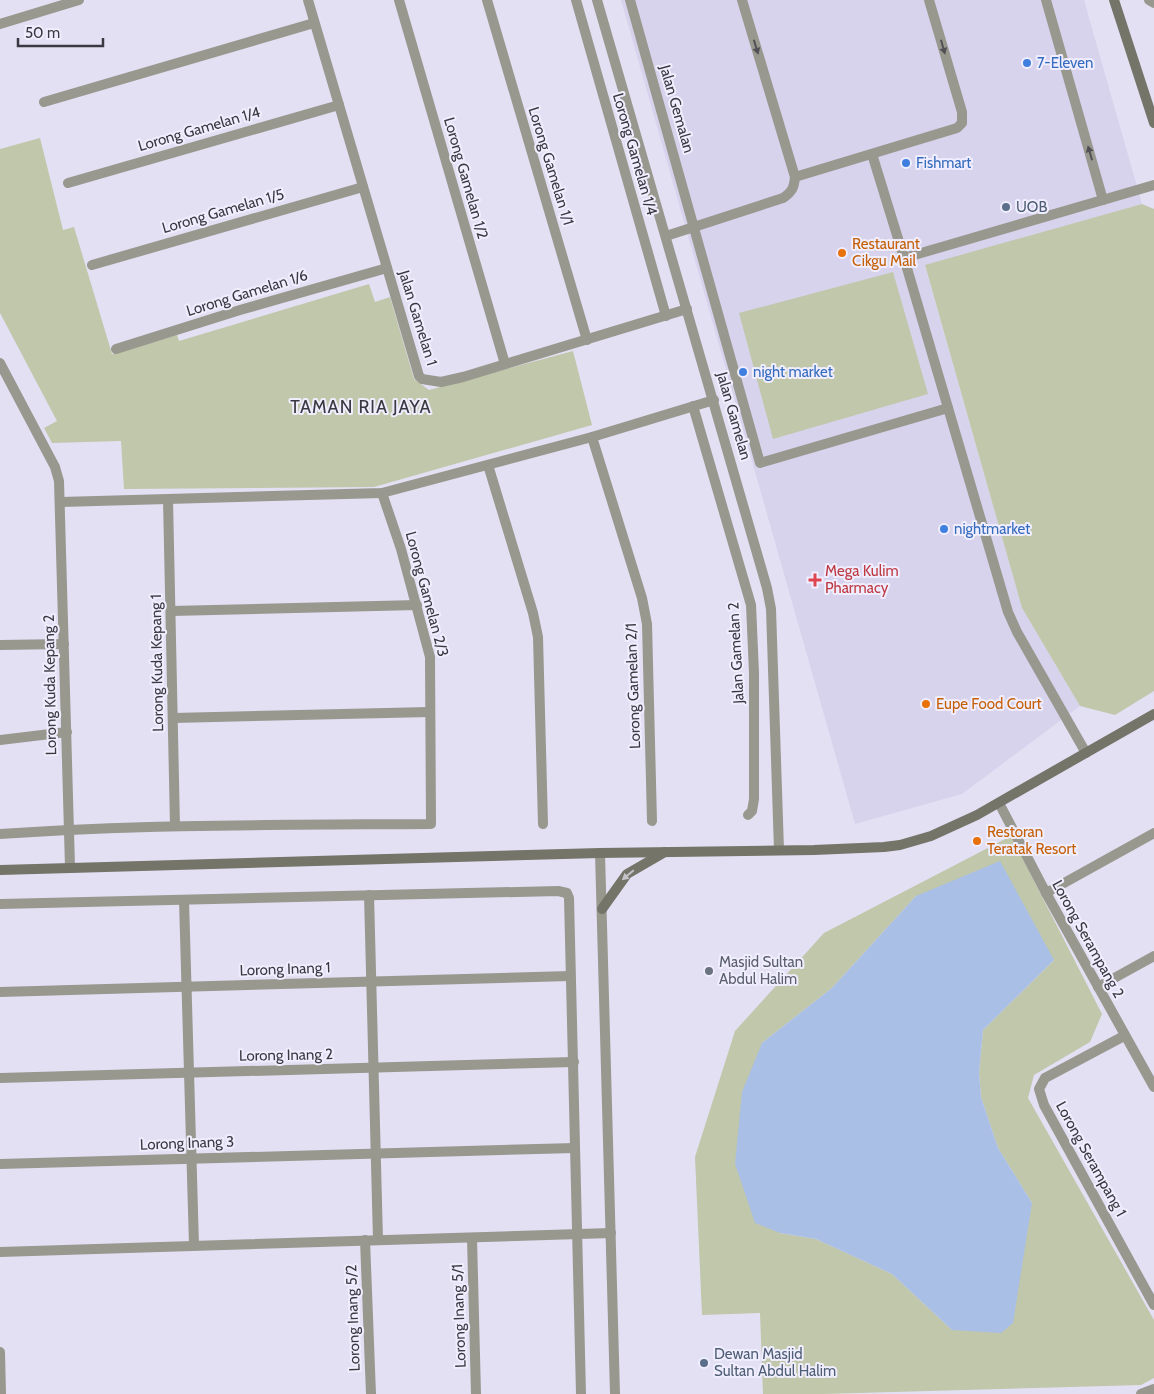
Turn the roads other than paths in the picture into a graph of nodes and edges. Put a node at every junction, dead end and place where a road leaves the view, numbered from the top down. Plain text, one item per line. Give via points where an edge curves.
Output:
1 (79, 0) edge
2 (308, 0) edge
3 (399, 0) edge
4 (487, 0) edge
5 (576, 0) edge
6 (598, 0) edge
7 (630, 0) edge
8 (742, 0) edge
9 (930, 0) edge
10 (1046, 0) edge
11 (1114, 0) edge
12 (1149, 0) edge
13 (1154, 3) edge
14 (314, 23) junction
15 (0, 24) edge
16 (44, 102) dead end
17 (339, 105) junction
18 (1154, 123) edge
19 (872, 154) junction
20 (794, 177) junction
21 (68, 183) dead end
22 (1154, 185) edge
23 (363, 186) junction
24 (1103, 200) junction
25 (695, 227) junction
26 (666, 236) junction
27 (904, 258) junction
28 (92, 265) dead end
29 (387, 268) junction
30 (687, 309) junction
31 (666, 316) junction
32 (587, 340) junction
33 (116, 349) dead end
34 (0, 363) edge
35 (506, 364) junction
36 (714, 400) junction
37 (693, 406) junction
38 (948, 408) junction
39 (592, 437) junction
40 (488, 465) junction
41 (382, 493) junction
42 (168, 499) junction
43 (61, 502) junction
44 (417, 605) junction
45 (171, 610) junction
46 (64, 644) junction
47 (0, 645) edge
48 (430, 712) junction
49 (1154, 714) edge
50 (173, 718) junction
51 (66, 732) junction
52 (0, 740) edge
53 (1086, 753) junction
54 (999, 803) junction
55 (748, 816) dead end
56 (652, 821) dead end
57 (543, 824) dead end
58 (175, 826) junction
59 (69, 829) junction
60 (1154, 833) edge
61 (0, 834) edge
62 (779, 850) junction
63 (666, 852) junction
64 (600, 853) junction
65 (70, 867) junction
66 (0, 870) edge
67 (1046, 893) junction
68 (370, 895) junction
69 (184, 900) junction
70 (0, 904) edge
71 (602, 909) junction
72 (1154, 956) edge
73 (570, 976) junction
74 (371, 981) junction
75 (187, 987) junction
76 (1098, 987) junction
77 (0, 992) edge
78 (1124, 1036) junction
79 (574, 1062) junction
80 (374, 1068) junction
81 (189, 1072) junction
82 (0, 1078) edge
83 (1153, 1083) edge
84 (575, 1148) junction
85 (375, 1153) junction
86 (192, 1158) junction
87 (0, 1164) edge
88 (611, 1233) junction
89 (577, 1235) junction
90 (472, 1238) junction
91 (365, 1240) junction
92 (378, 1240) junction
93 (194, 1245) junction
94 (0, 1252) edge
95 (1154, 1305) edge
96 (0, 1352) edge
97 (1154, 1389) edge
98 (1, 1394) edge
99 (371, 1394) edge
100 (476, 1394) edge
101 (582, 1394) edge
102 (615, 1394) edge
103 (1140, 1394) edge

1 - 15 street
2 - 14 street, Jalan Gamelan 1
3 - 35 street, Lorong Gamelan 1/2
4 - 32 street, Lorong Gamelan 1/1
5 - 31 street, Lorong Gamelan 1/4
6 - 26 street, Jalan Gamelan
7 - 25 street, Jalan Gemalan
8 -> 20 street
9 -> 19 street via 962,112 962,123 958,128
24 -> 10 street
11 - 18 main road
12 - 13 street
14 - 16 street
14 - 17 street, Jalan Gamelan 1
17 - 21 street, Lorong Gamelan 1/4
17 - 23 street, Jalan Gamelan 1
19 - 20 street
19 - 27 street
20 - 25 street via 792,191 783,198
22 - 24 street
23 - 28 street, Lorong Gamelan 1/5
23 - 29 street, Jalan Gamelan 1
24 - 27 street
25 - 26 street
25 - 38 street, Jalan Gemalan via 760,463
26 - 30 street, Jalan Gamelan
27 - 38 street
29 - 33 street, Lorong Gamelan 1/6
29 - 35 street, Jalan Gamelan 1 via 422,379 441,382
30 - 31 street, Jalan Gamelan 1
30 - 36 street, Jalan Gamelan
31 - 32 street, Jalan Gamelan 1
32 - 35 street, Jalan Gamelan 1
34 - 43 street, Lorong Kuda Kepang 2 via 55,467 60,481
36 - 37 street
36 - 62 street, Jalan Gamelan via 771,609
37 - 39 street
37 - 55 street, Jalan Gamelan 2 via 751,605 754,798
38 - 53 street via 1012,623
39 - 40 street
39 - 56 street, Lorong Gamelan 2/1 via 645,609
40 - 41 street
40 - 57 street via 538,637
41 - 42 street
41 - 44 street, Lorong Gamelan 2/3
42 - 43 street
42 - 45 street, Lorong Kuda Kepang 1
43 - 46 street, Lorong Kuda Kepang 2
44 - 45 street
44 - 48 street, Lorong Gamelan 2/3 via 430,657
45 - 50 street, Lorong Kuda Kepang 1
46 - 47 street
46 - 51 street, Lorong Kuda Kepang 2
48 - 50 street
48 - 58 street, Lorong Gamelan 2/3 via 431,824
49 - 53 main road
50 - 58 street, Lorong Kuda Kepang 1
51 - 52 street
51 - 59 street, Lorong Kuda Kepang 2
53 - 54 main road
54 - 62 main road via 931,836 900,845
54 - 67 street, Lorong Serampang 2
58 - 59 street
59 - 61 street
59 - 65 street, Lorong Kuda Kepang 2
60 - 67 street
62 - 63 main road
63 - 64 main road
63 -> 71 main road via 627,874
64 - 65 main road
64 - 71 street
65 - 66 main road
67 - 76 street, Lorong Serampang 2
68 - 69 street
68 - 73 street via 566,893 569,898
68 - 74 street
69 - 70 street
69 - 75 street
71 - 88 street
72 - 76 street
73 - 74 street, Lorong Inang 1
73 - 79 street
74 - 75 street, Lorong Inang 1
74 - 80 street
75 - 77 street, Lorong Inang 1
75 - 81 street
76 - 78 street, Lorong Serampang 2
78 - 83 street, Lorong Serampang 2
78 - 95 street, Lorong Serampang 1 via 1045,1078 1040,1089 1044,1105
79 - 80 street, Lorong Inang 2
79 - 84 street
80 - 81 street, Lorong Inang 2
80 - 85 street
81 - 82 street, Lorong Inang 2
81 - 86 street
84 - 85 street, Lorong Inang 3
84 - 89 street
85 - 86 street, Lorong Inang 3
85 - 92 street
86 - 87 street, Lorong Inang 3
86 - 93 street
88 - 89 street
88 - 102 street
89 - 90 street
89 - 101 street
90 - 92 street
90 - 100 street, Lorong Inang 5/1
91 - 92 street
91 - 93 street
91 - 99 street, Lorong Inang 5/2
93 - 94 street
96 - 98 street
97 - 103 street

